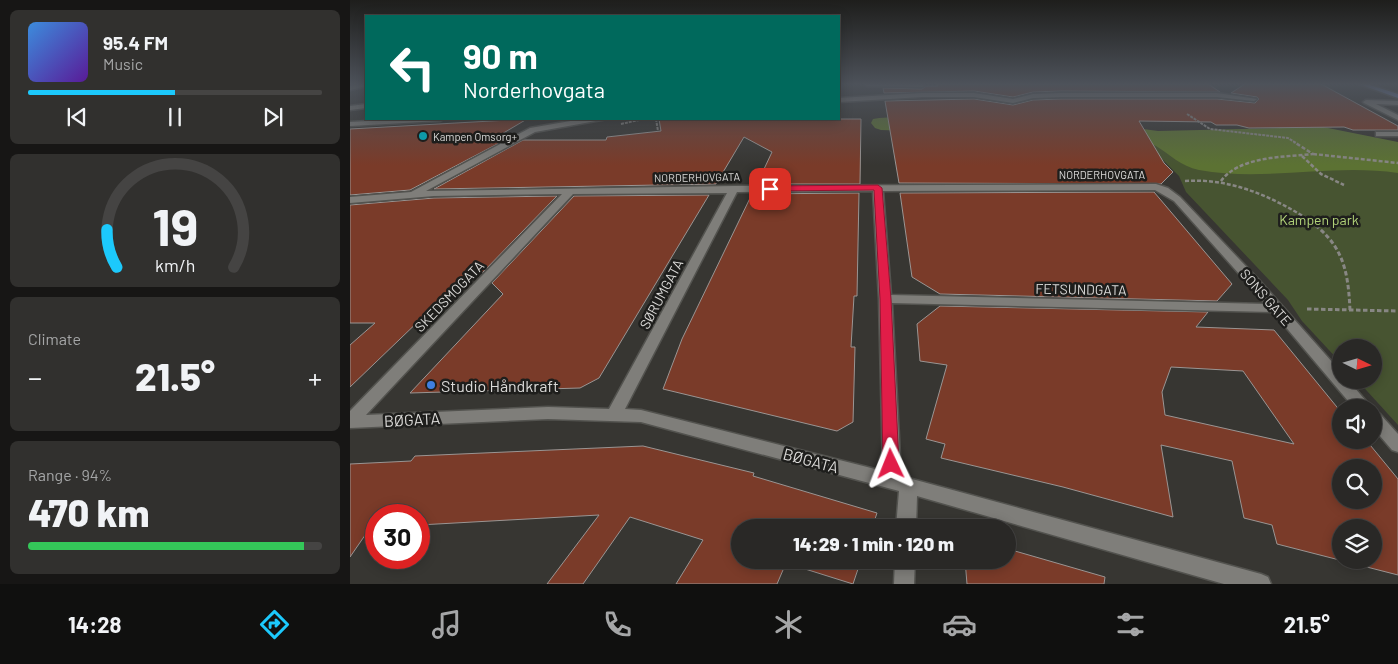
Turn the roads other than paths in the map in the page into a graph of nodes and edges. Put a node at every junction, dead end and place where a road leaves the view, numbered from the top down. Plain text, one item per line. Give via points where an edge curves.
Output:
1 (1385, 111) edge
2 (1398, 118) edge
3 (422, 120) edge
4 (568, 120) edge
5 (350, 124) edge
6 (1378, 134) dead end
7 (1398, 134) edge
8 (878, 188) junction
9 (734, 189) junction
10 (1164, 190) joint
11 (570, 192) junction
12 (414, 194) junction
13 (350, 200) edge
14 (886, 299) junction
15 (1276, 308) junction
16 (1356, 399) edge
17 (615, 413) junction
18 (350, 422) edge
19 (1382, 427) edge
20 (1398, 445) edge
21 (900, 484) junction
22 (905, 519) edge
23 (905, 569) edge
24 (904, 584) edge
25 (1261, 584) edge

1 - 2 street
3 - 5 street
4 - 12 street via 528,132
6 - 7 street
8 - 9 street, NORDERHOVGATA
8 - 10 street, NORDERHOVGATA via 1144,186
8 - 14 street
9 - 11 street, NORDERHOVGATA
9 - 17 street, SØRUMGATA
10 - 15 street, SONS GATE via 1177,199
11 - 12 street, NORDERHOVGATA
11 - 18 street, SKEDSMOGATA
12 - 13 street, NORDERHOVGATA
14 - 15 street, FETSUNDGATA
14 - 21 street
15 - 16 street, SONS GATE
17 - 18 street, BØGATA
17 - 21 street, BØGATA via 668,422
19 - 20 street
21 - 22 street
21 - 25 street, BØGATA
23 - 24 street

